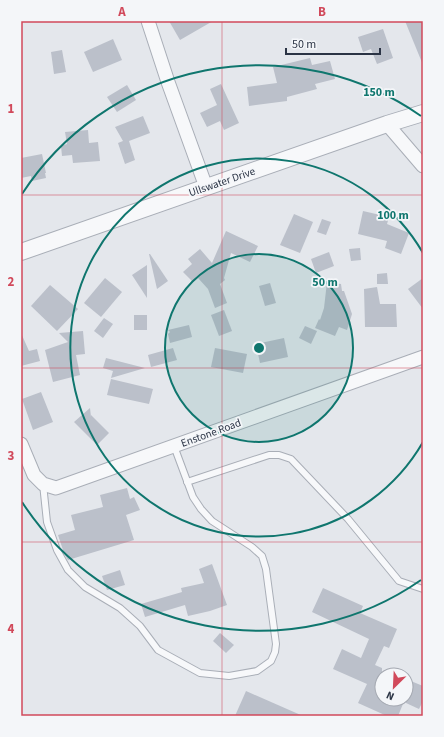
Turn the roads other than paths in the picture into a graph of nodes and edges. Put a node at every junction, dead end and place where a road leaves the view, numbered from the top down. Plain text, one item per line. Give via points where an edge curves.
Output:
1 (148, 21) edge
2 (423, 113) edge
3 (387, 124) junction
4 (423, 166) edge
5 (206, 187) junction
6 (21, 252) edge
7 (423, 357) edge
8 (21, 444) edge
9 (174, 446) junction
10 (188, 482) junction
11 (43, 484) junction
12 (423, 590) edge

1 - 5 street
2 - 3 street, Ullswater Drive
3 - 4 street
3 - 5 street, Ullswater Drive
5 - 6 street, Ullswater Drive
7 - 9 street, Enstone Road
8 - 11 street via 34,475
9 - 10 lane
9 - 11 street, Enstone Road via 56,488
10 - 11 lane via 201,510 212,521 262,556 266,568 276,644 271,661 257,671 229,676 200,672 158,650 140,626 120,608 85,587 68,570 57,550 48,522
10 - 12 lane via 269,455 291,459 348,519 399,581

